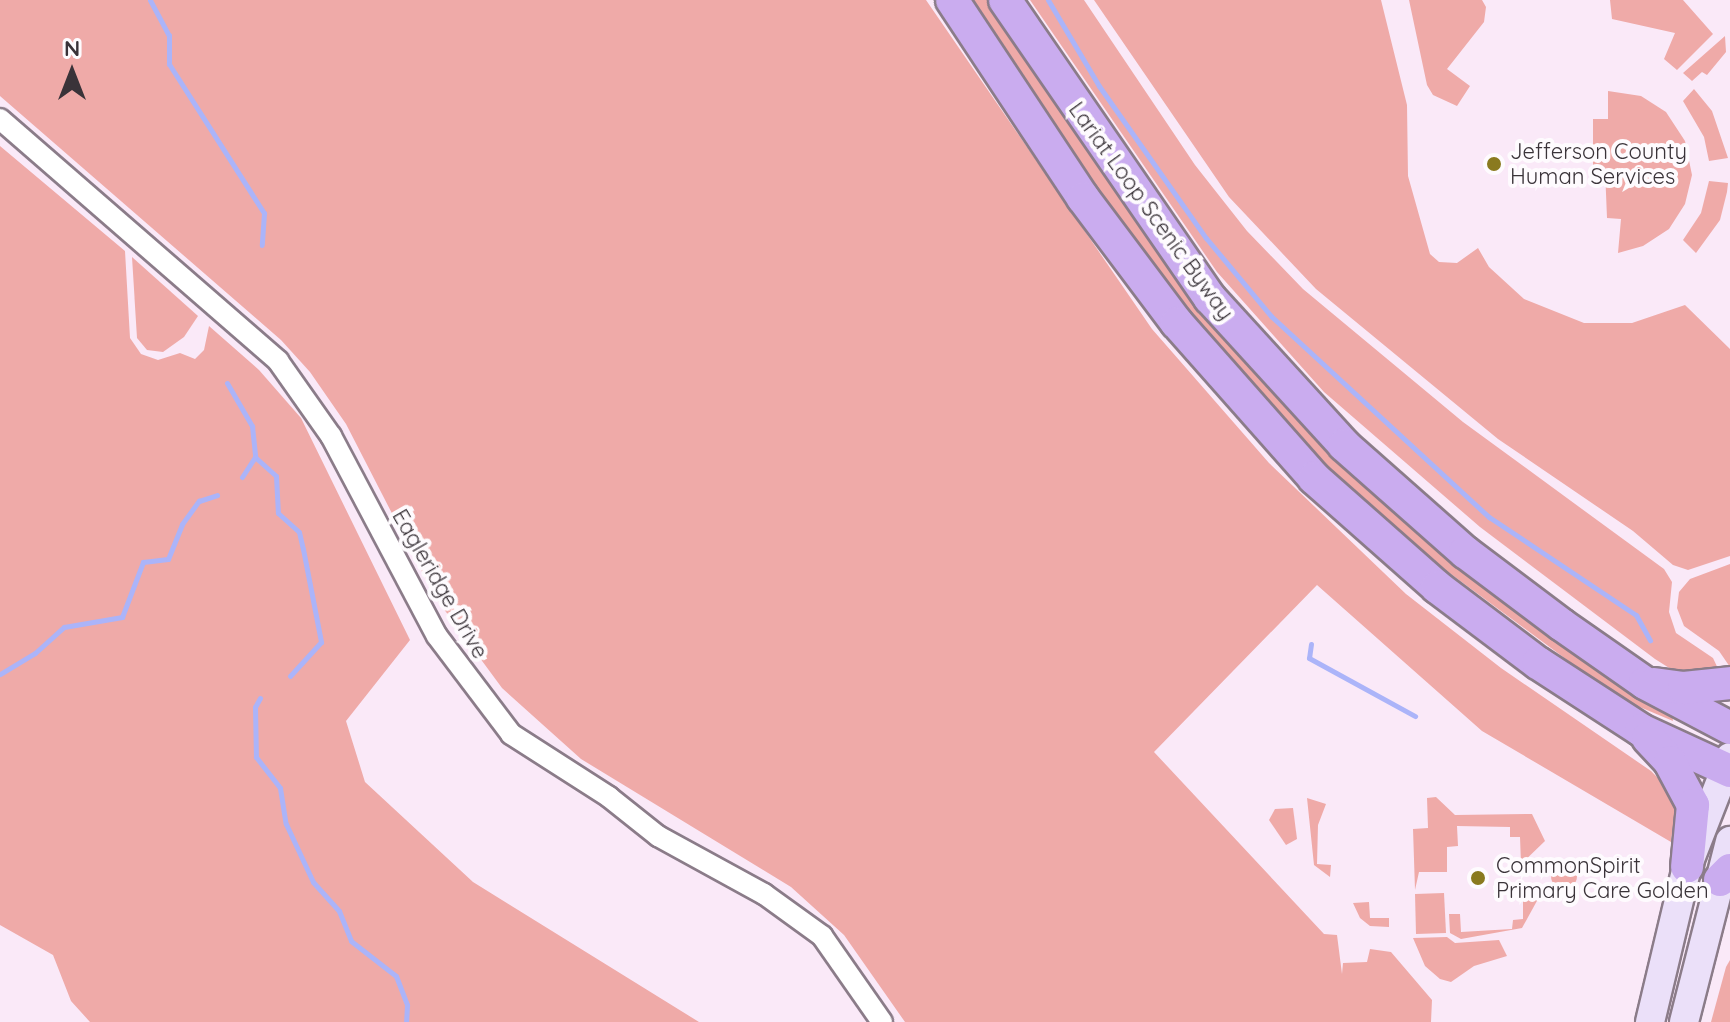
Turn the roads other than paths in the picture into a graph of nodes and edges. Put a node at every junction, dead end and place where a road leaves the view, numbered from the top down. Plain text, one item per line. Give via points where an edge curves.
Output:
1 (952, 0) edge
2 (1005, 0) edge
3 (0, 119) edge
4 (1645, 683) junction
5 (1730, 683) edge
6 (1730, 728) edge
7 (1641, 730) junction
8 (1728, 766) edge
9 (1730, 841) edge
10 (1687, 867) junction
11 (1725, 875) edge
12 (882, 1022) edge
13 (1650, 1022) edge
14 (1684, 1022) edge

1 - 7 highway, Lariat Loop Scenic Byway via 1093,211 1177,323 1269,432 1437,587 1538,663
2 - 4 highway, Lariat Loop Scenic Byway via 1170,245 1301,401 1465,552
3 - 12 street, Eagleridge Drive via 278,361 331,436 437,636 511,734 609,797 658,836 764,894 822,936
4 - 5 highway via 1684,688
4 - 6 highway, Lariat Loop Scenic Byway
7 - 8 highway
7 - 10 highway via 1670,762 1693,805
8 - 10 main road
9 - 11 main road
10 - 13 main road
11 - 14 main road

